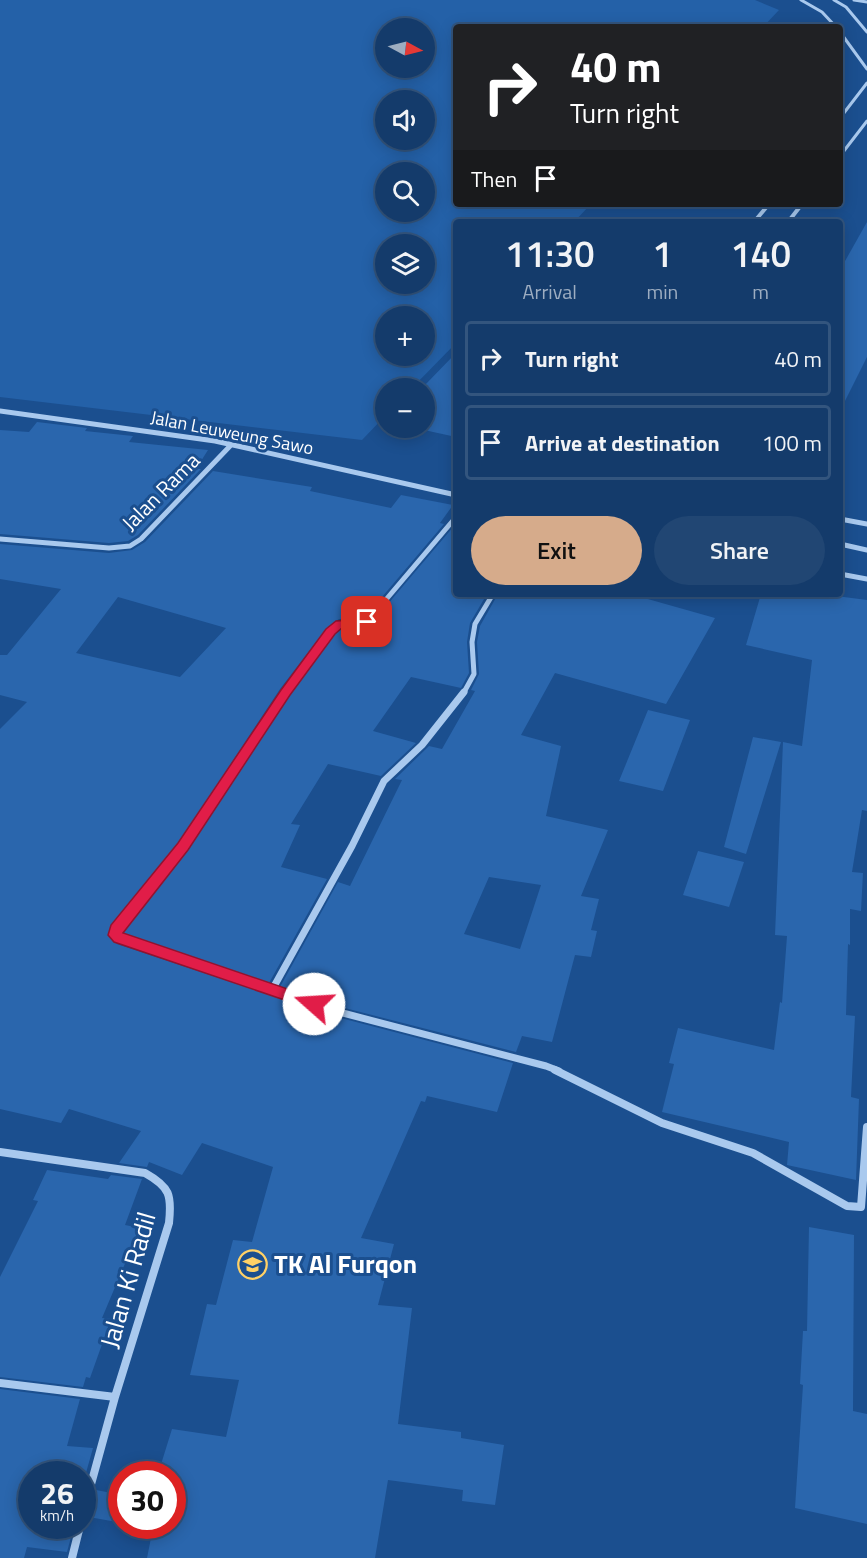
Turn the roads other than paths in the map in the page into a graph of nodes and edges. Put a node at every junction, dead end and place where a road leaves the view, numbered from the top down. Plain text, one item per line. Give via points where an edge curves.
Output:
1 (801, 0) edge
2 (834, 0) edge
3 (854, 0) edge
4 (867, 2) edge
5 (833, 24) edge
6 (867, 32) edge
7 (843, 36) edge
8 (867, 69) edge
9 (867, 83) edge
10 (843, 114) edge
11 (867, 121) edge
12 (843, 146) edge
13 (847, 147) junction
14 (843, 152) edge
15 (766, 207) edge
16 (800, 207) edge
17 (756, 219) edge
18 (790, 219) edge
19 (0, 411) edge
20 (231, 445) junction
21 (453, 494) edge
22 (453, 520) edge
23 (843, 520) edge
24 (867, 524) edge
25 (0, 539) edge
26 (843, 545) edge
27 (867, 550) edge
28 (843, 575) edge
29 (867, 579) edge
30 (491, 597) edge
31 (272, 990) junction
32 (867, 1127) edge
33 (0, 1152) edge
34 (0, 1383) edge
35 (115, 1397) junction
36 (96, 1466) edge
37 (77, 1539) edge
38 (72, 1558) edge

1 - 5 street
2 - 6 street via 846,7
3 - 4 street
7 - 8 street
9 - 10 street
11 - 13 street
12 - 13 street
13 - 14 street
15 - 17 street
16 - 18 street
19 - 20 street, Jalan Leuweung Sawo
20 - 21 street, Jalan Leuweung Sawo
20 - 25 street, Jalan Rama via 130,546 109,548
22 - 31 street via 367,622 340,624 331,631 183,847 116,929 119,939
23 - 24 street
26 - 27 street
28 - 29 street
30 - 31 street via 475,624 474,674 463,694 422,745 384,781
31 - 32 street via 578,1078 662,1123 753,1153 847,1206 861,1207
33 - 35 street, Jalan Ki Radil via 146,1173 162,1181 172,1199 169,1223
34 - 35 street
35 - 36 street, Jalan Ki Radil
37 - 38 street

